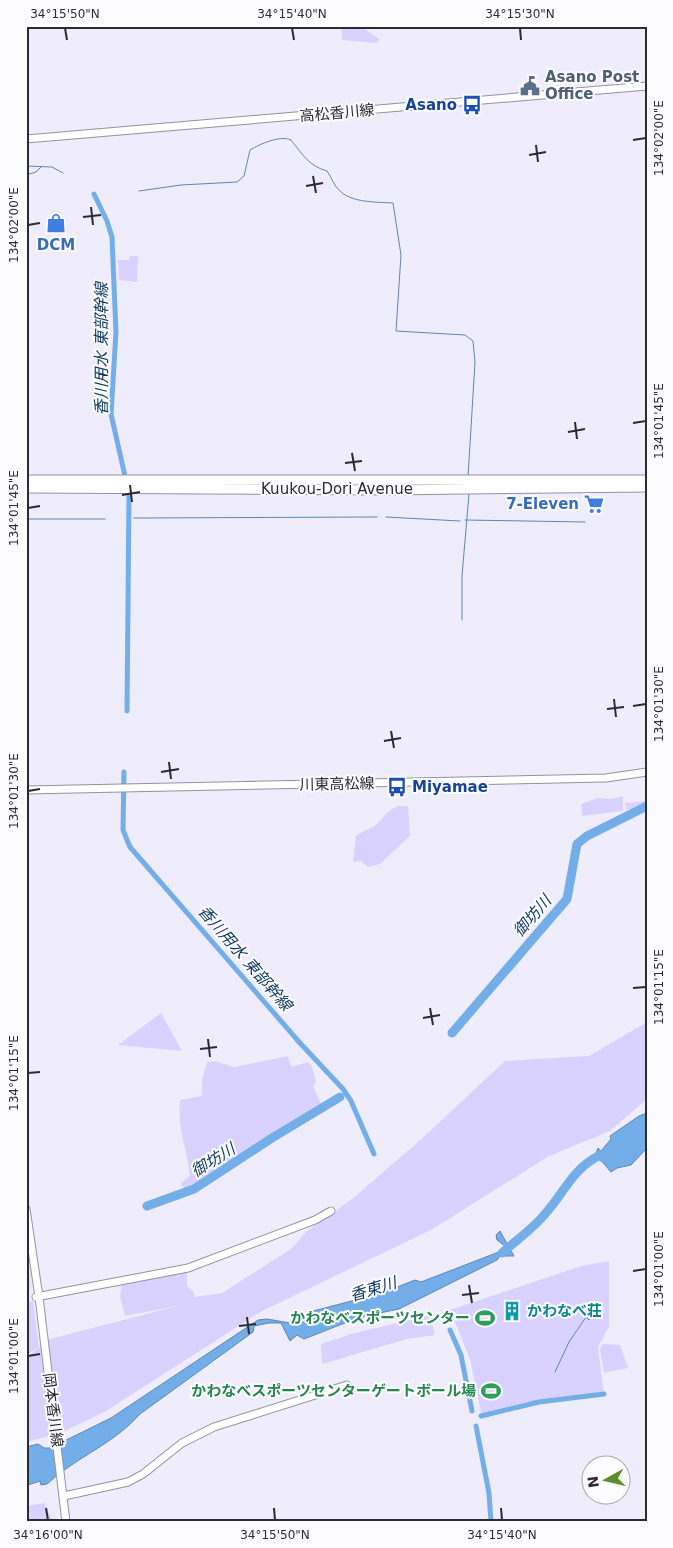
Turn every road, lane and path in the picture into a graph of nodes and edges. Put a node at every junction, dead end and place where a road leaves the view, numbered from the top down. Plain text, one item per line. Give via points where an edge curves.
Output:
1 (647, 86) edge
2 (26, 139) edge
3 (26, 480) edge
4 (647, 480) edge
5 (647, 487) edge
6 (26, 488) edge
7 (647, 772) edge
8 (26, 790) edge
9 (26, 1209) edge
10 (332, 1211) dead end
11 (38, 1297) junction
12 (347, 1385) dead end
13 (64, 1496) junction
14 (66, 1522) edge

1 - 2 main road, 高松香川線
3 - 4 highway, Kuukou-Dori Avenue
5 - 6 highway, Kuukou-Dori Avenue via 387,490
7 - 8 main road, 川東高松線 via 606,778
9 - 11 main road, 岡本香川線
10 - 11 main road via 251,1246 188,1268
11 - 13 main road, 岡本香川線
12 - 13 main road via 201,1432 128,1482
13 - 14 main road, 岡本香川線

